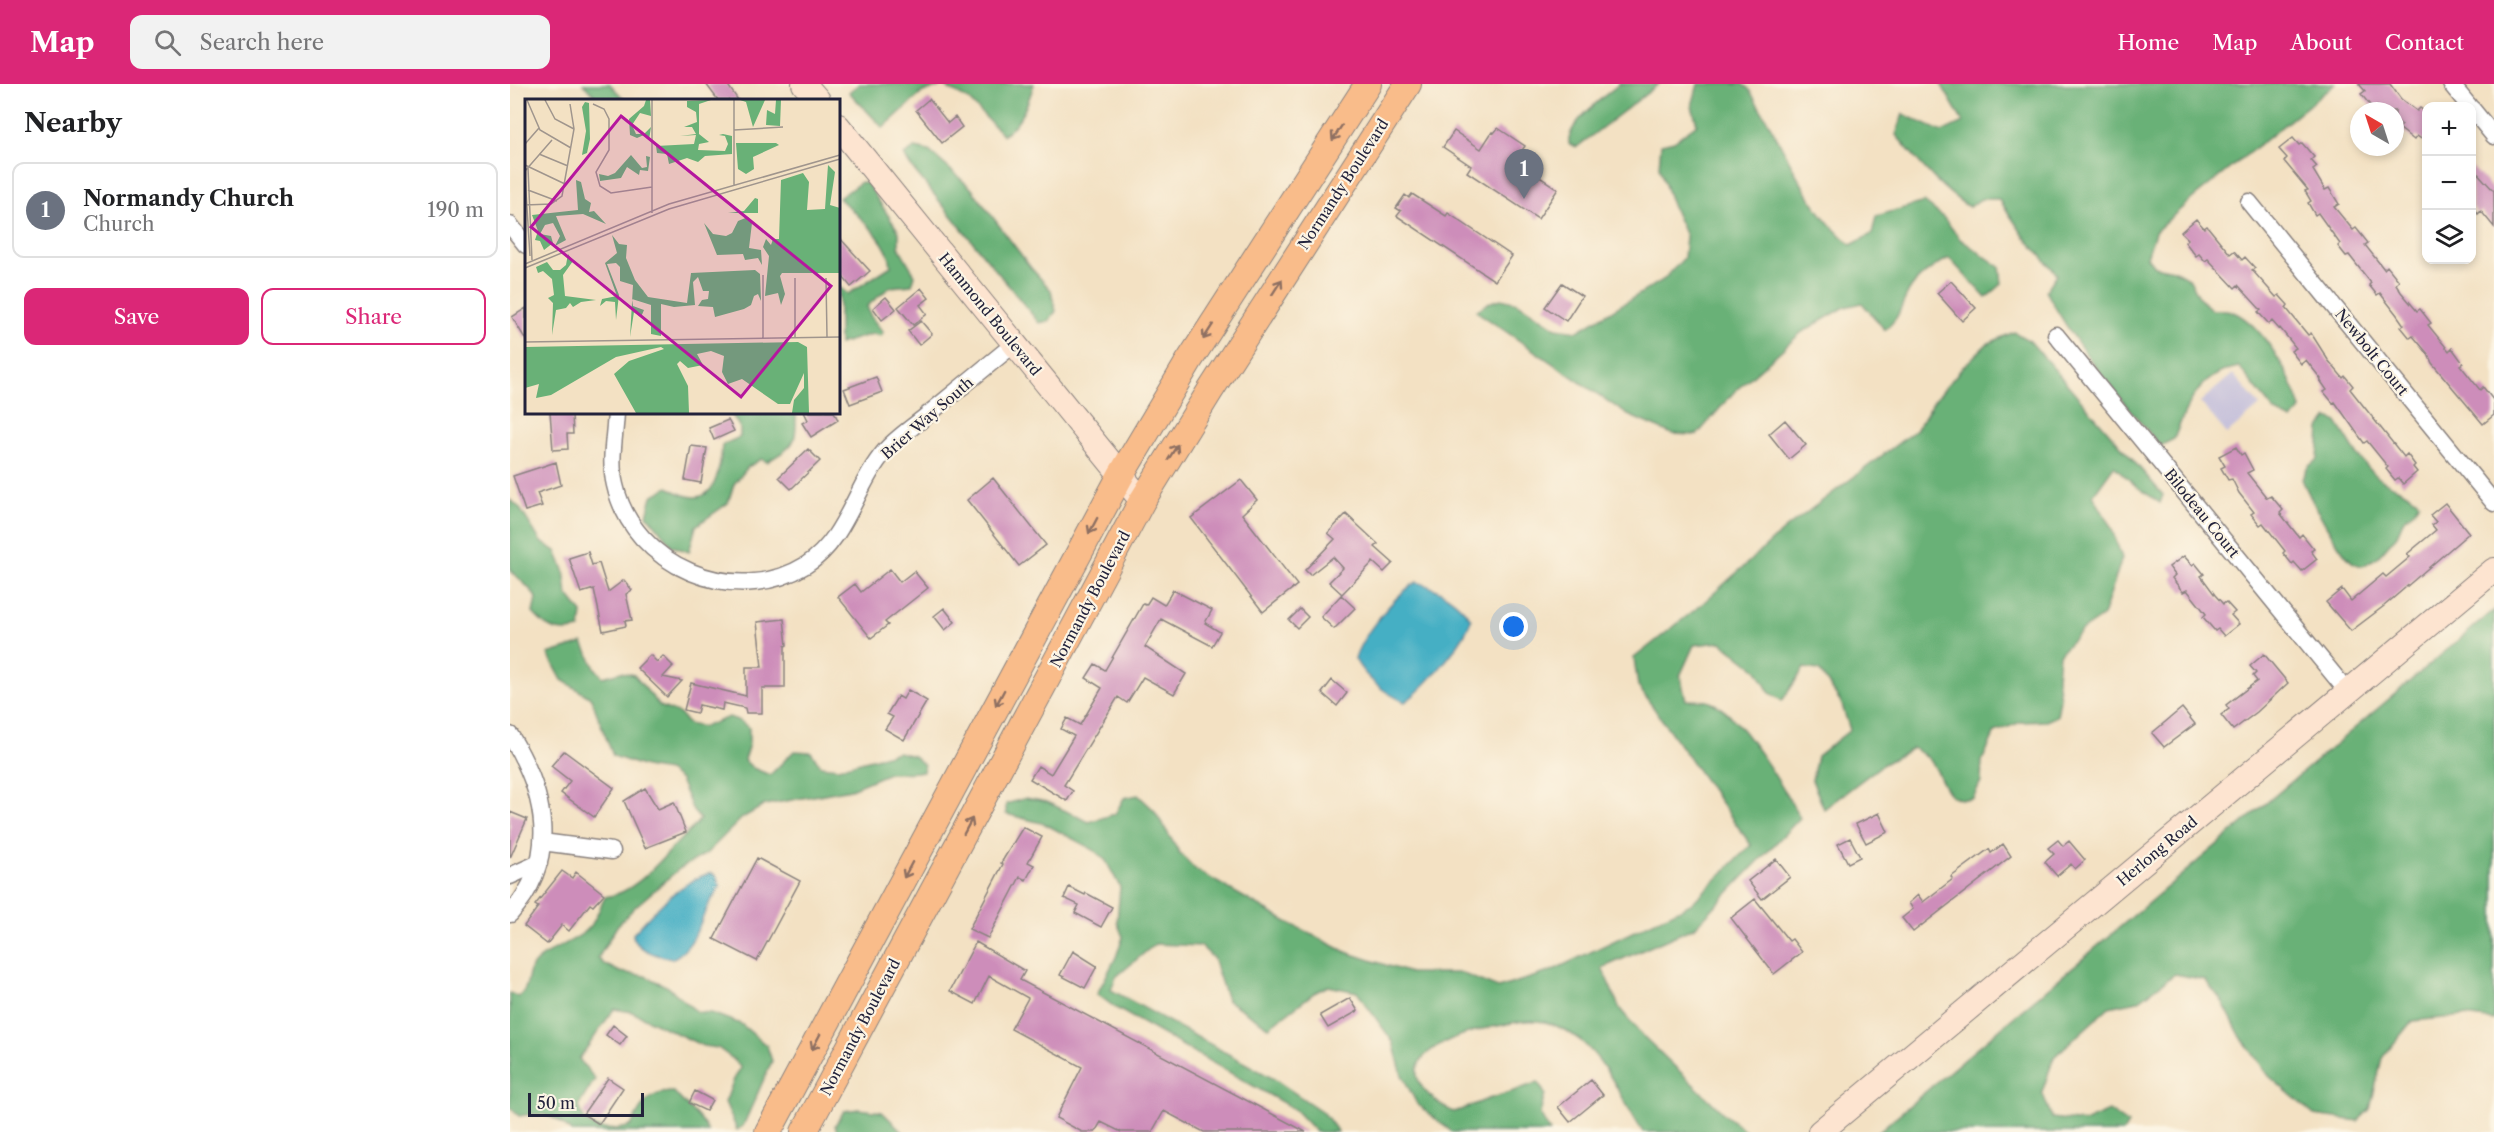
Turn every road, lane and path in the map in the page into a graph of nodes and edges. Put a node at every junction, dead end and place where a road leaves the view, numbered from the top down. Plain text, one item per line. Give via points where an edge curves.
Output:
1 (804, 84) edge
2 (1368, 84) edge
3 (1408, 84) edge
4 (2451, 84) edge
5 (817, 99) edge
6 (2465, 102) edge
7 (2476, 115) edge
8 (840, 128) edge
9 (2494, 136) edge
10 (2249, 202) dead end
11 (1284, 216) junction
12 (510, 225) edge
13 (1312, 232) junction
14 (525, 245) edge
15 (2056, 335) dead end
16 (1014, 344) junction
17 (616, 414) edge
18 (1121, 475) junction
19 (1142, 501) junction
20 (2494, 503) edge
21 (2494, 570) edge
22 (2348, 692) junction
23 (510, 735) edge
24 (543, 842) junction
25 (612, 851) dead end
26 (539, 863) junction
27 (510, 876) edge
28 (510, 914) edge
29 (788, 1093) junction
30 (817, 1108) junction
31 (768, 1132) edge
32 (804, 1132) edge
33 (1820, 1132) edge

1 - 5 street
2 -> 11 main road
3 - 13 main road, Normandy Boulevard
4 - 6 street
7 - 9 street
8 - 16 street, Hammond Boulevard
10 - 20 street, Newbolt Court
11 - 13 main road
11 -> 18 main road via 1189,361
12 - 14 street
19 -> 13 main road, Normandy Boulevard
15 - 22 street, Bilodeau Court
16 - 17 street, Brier Way South via 888,448 868,474 840,530 825,549 806,565 782,576 743,584 688,573 646,542 627,515 614,483
16 - 18 street, Hammond Boulevard
18 - 19 street, Hammond Boulevard
18 -> 29 main road
30 -> 19 main road, Normandy Boulevard
21 - 22 street, Herlong Road
22 - 33 street, Herlong Road
23 - 24 street via 536,789 542,810
24 - 25 street
24 - 26 street
26 - 27 street
26 - 28 street via 524,896
29 - 30 main road
29 - 31 main road
30 - 32 main road, Normandy Boulevard

